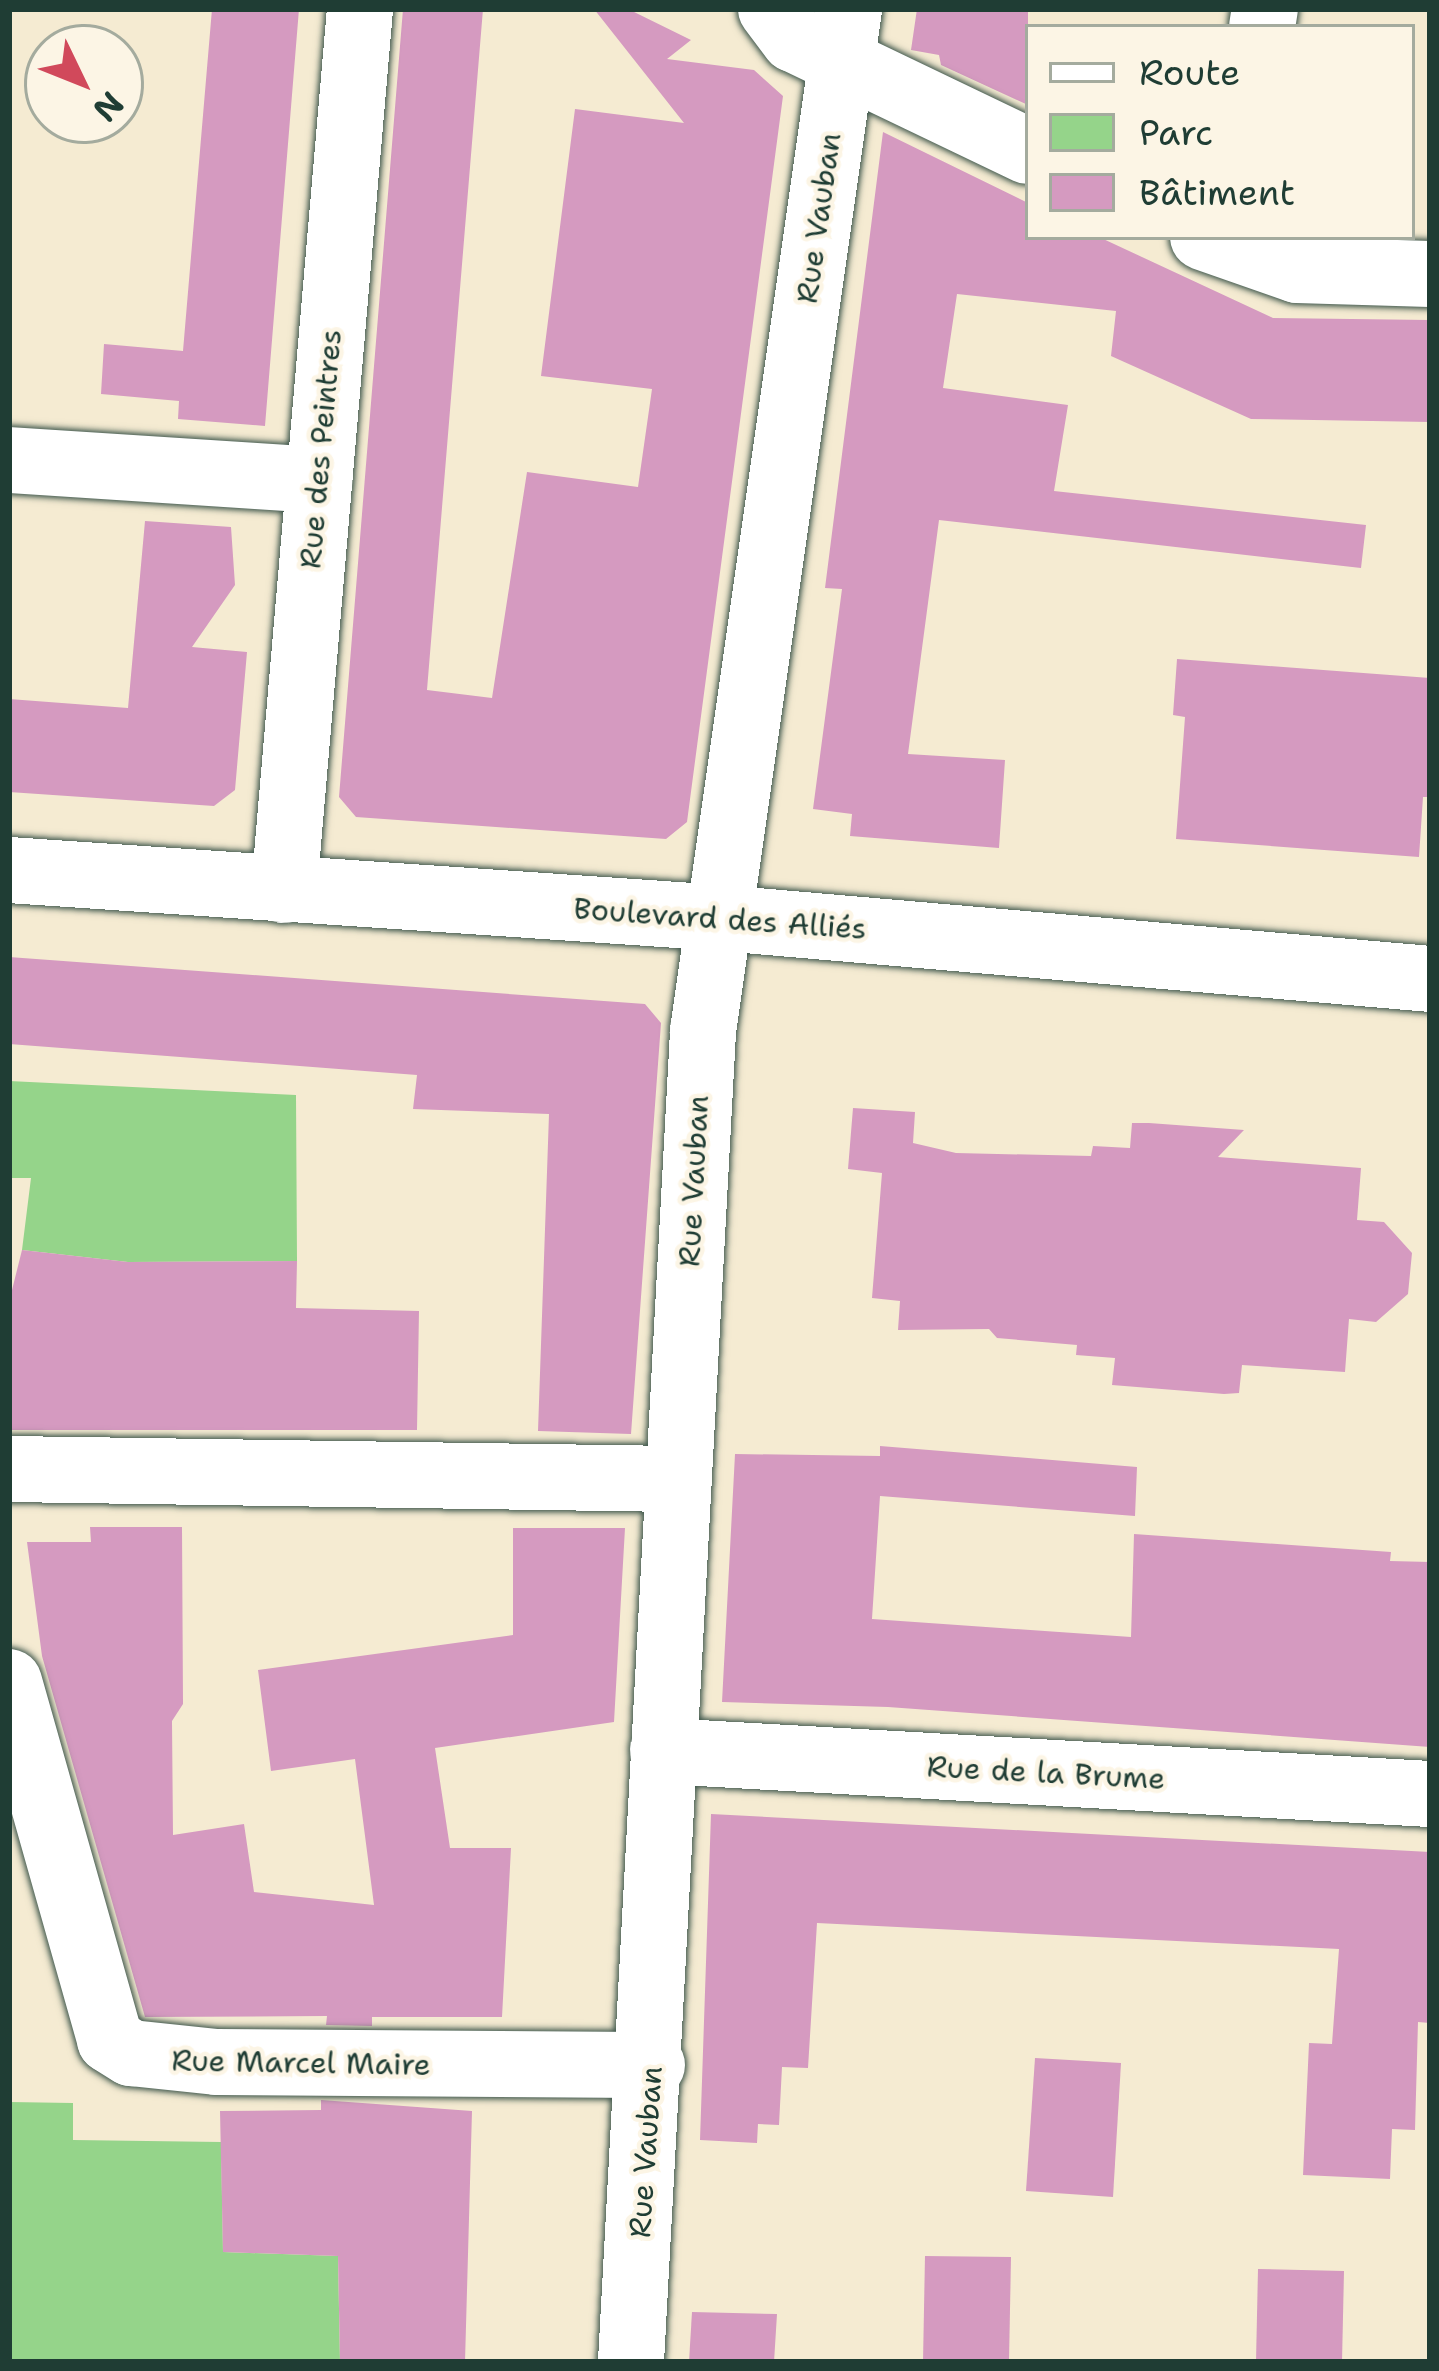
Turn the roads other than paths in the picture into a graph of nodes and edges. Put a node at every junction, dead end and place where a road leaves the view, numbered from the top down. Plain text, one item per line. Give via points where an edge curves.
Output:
1 (360, 9) edge
2 (771, 9) edge
3 (845, 34) edge
4 (1025, 149) edge
5 (1213, 240) edge
6 (1430, 274) edge
7 (9, 460) edge
8 (319, 480) junction
9 (9, 870) edge
10 (284, 890) junction
11 (722, 918) junction
12 (1430, 979) edge
13 (9, 1469) edge
14 (677, 1479) junction
15 (9, 1682) edge
16 (663, 1751) junction
17 (1430, 1794) edge
18 (652, 2065) junction
19 (631, 2362) edge

1 - 8 street, Rue des Peintres
2 - 3 street via 794,39
3 - 4 street
3 - 11 street, Rue Vauban
5 - 6 street via 1297,270
7 - 8 street
8 - 10 street, Rue des Peintres
9 - 10 street, Boulevard des Alliés
10 - 11 street, Boulevard des Alliés
11 - 12 street, Boulevard des Alliés
11 - 14 street, Rue Vauban via 703,1030
13 - 14 street
14 - 16 street, Rue Vauban
15 - 18 street, Rue Marcel Maire via 110,2040 131,2053 217,2062
16 - 17 street, Rue de la Brume
16 - 18 street, Rue Vauban
18 - 19 street, Rue Vauban

